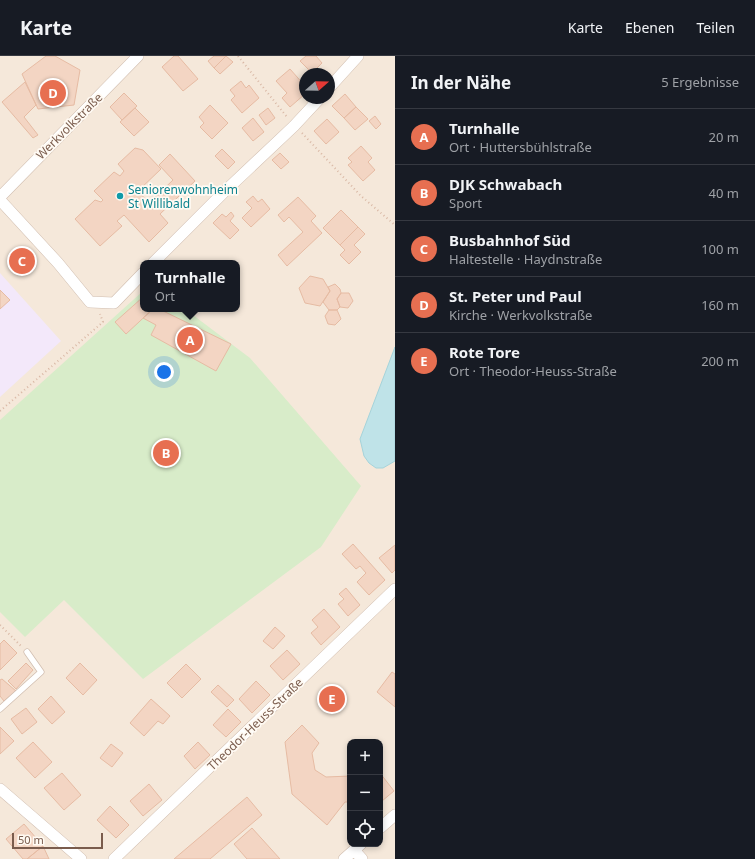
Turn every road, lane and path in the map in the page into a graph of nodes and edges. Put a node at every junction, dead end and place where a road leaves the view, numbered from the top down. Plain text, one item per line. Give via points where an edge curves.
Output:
1 (138, 56) edge
2 (238, 56) edge
3 (358, 56) edge
4 (335, 81) edge
5 (314, 104) edge
6 (294, 126) junction
7 (0, 197) edge
8 (0, 200) edge
9 (395, 225) edge
10 (156, 260) edge
11 (140, 276) edge
12 (96, 303) junction
13 (0, 411) edge
14 (395, 588) edge
15 (0, 625) edge
16 (27, 652) joint
17 (0, 709) edge
18 (0, 789) edge
19 (395, 815) edge
20 (383, 825) edge
21 (358, 847) edge
22 (81, 859) edge
23 (114, 859) edge
24 (344, 859) edge
25 (362, 859) edge

1 - 7 street, Werkvolkstraße
2 - 6 path
3 - 4 street
5 - 6 street
6 - 9 path via 360,196
6 - 10 street
8 - 12 street via 90,302
11 - 12 street via 114,303
12 - 13 path via 103,322
14 - 23 street, Theodor-Heuss-Straße
15 - 16 path
16 - 17 lane via 41,672
18 - 22 street
19 - 20 street
21 - 24 street
21 - 25 street

